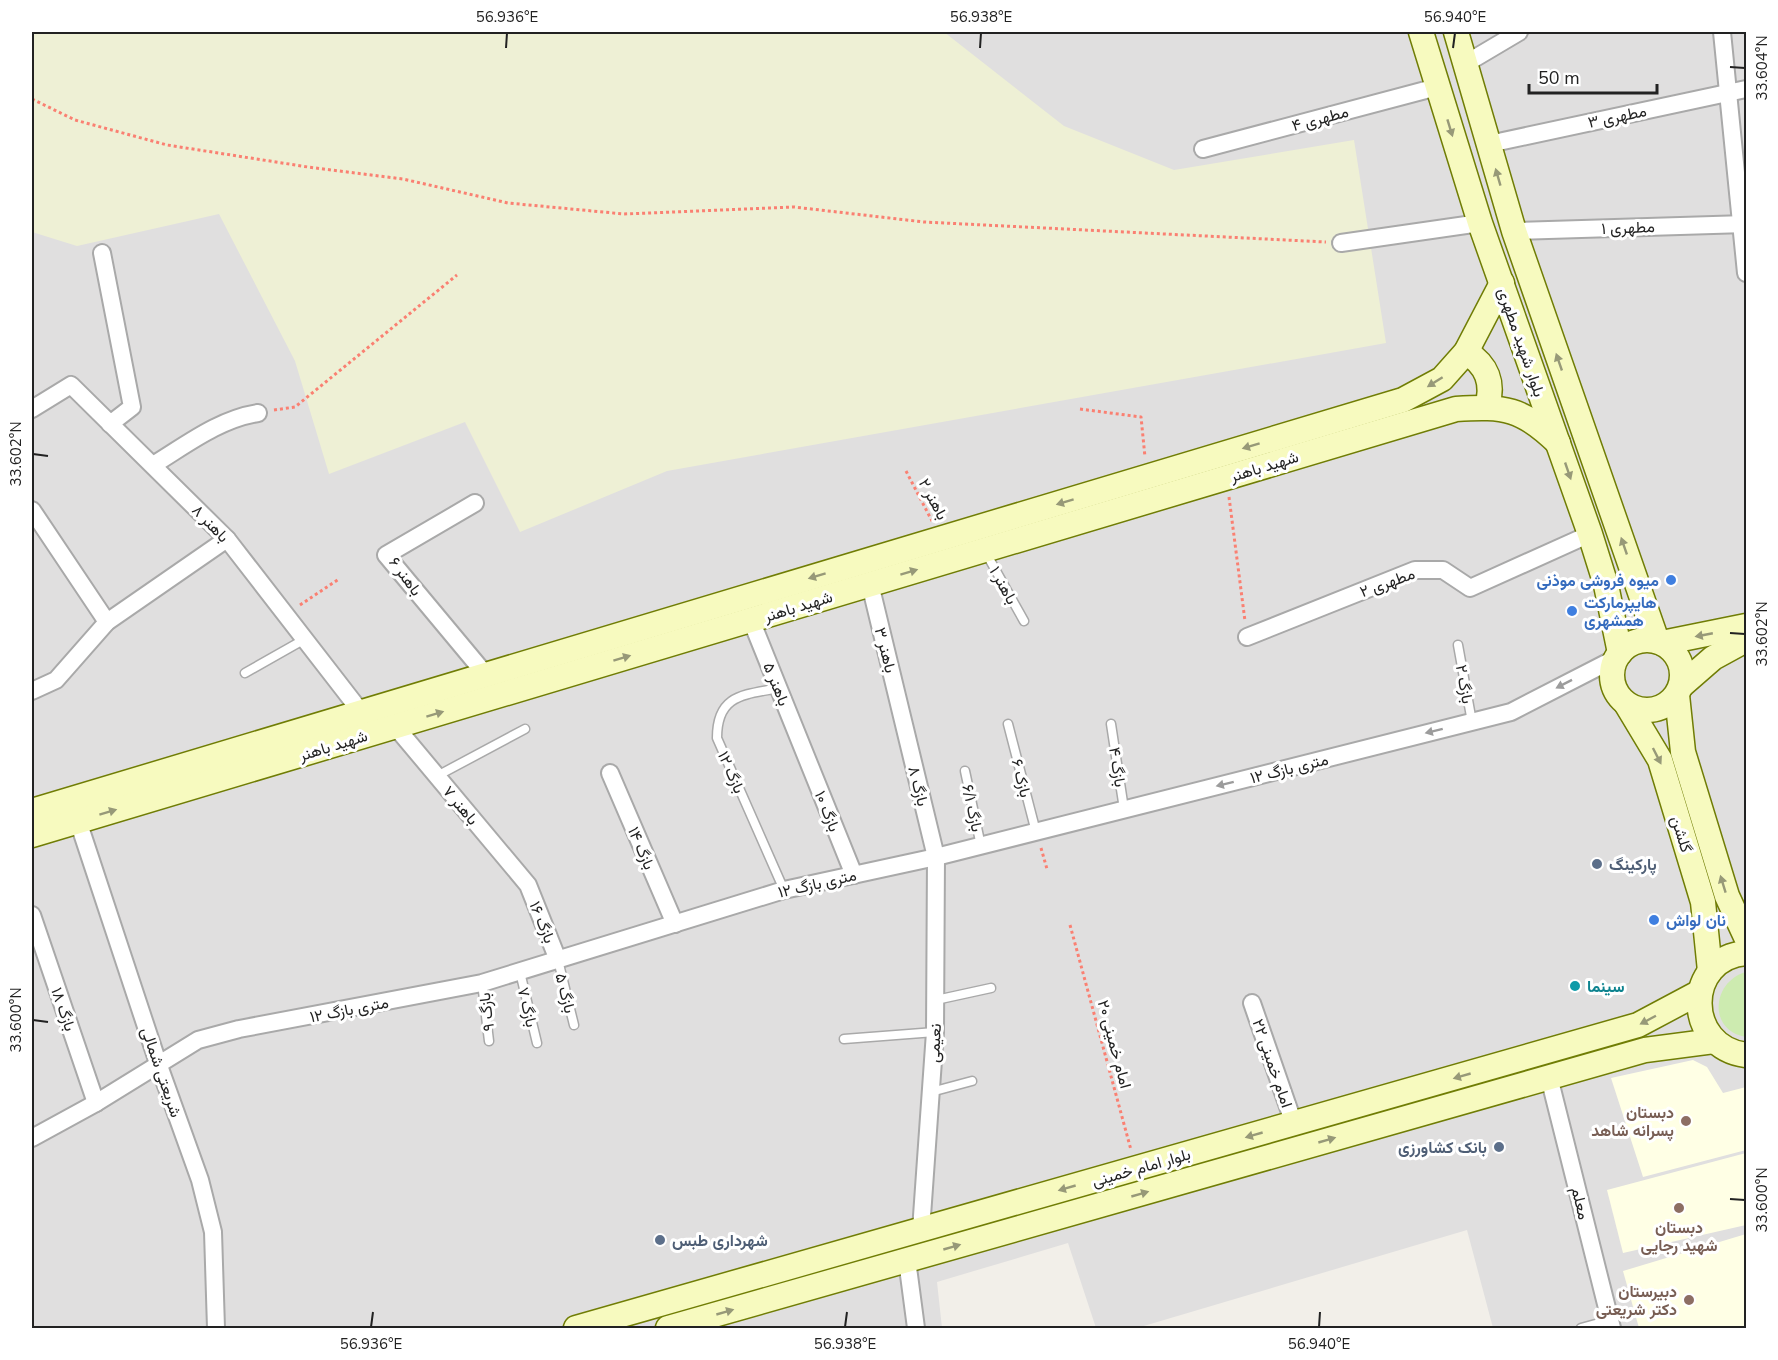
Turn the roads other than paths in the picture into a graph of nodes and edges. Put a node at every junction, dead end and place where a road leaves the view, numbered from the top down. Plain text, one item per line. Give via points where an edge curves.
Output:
1 (1421, 32) edge
2 (1456, 32) edge
3 (1519, 32) edge
4 (1722, 32) edge
5 (1465, 64) junction
6 (1437, 87) junction
7 (1746, 89) edge
8 (1728, 91) junction
9 (1489, 144) junction
10 (1203, 149) dead end
11 (1480, 223) junction
12 (1745, 223) edge
13 (1514, 231) junction
14 (1341, 243) road end
15 (102, 253) dead end
16 (1746, 273) edge
17 (1502, 283) junction
18 (1466, 352) junction
19 (1487, 407) junction
20 (32, 409) edge
21 (258, 413) road end
22 (110, 424) junction
23 (1558, 443) junction
24 (153, 465) junction
25 (475, 502) dead end
26 (32, 510) edge
27 (1590, 534) junction
28 (227, 539) junction
29 (984, 550) junction
30 (866, 573) junction
31 (751, 620) junction
32 (1024, 621) dead end
33 (106, 622) junction
34 (1746, 626) edge
35 (1247, 637) road end
36 (305, 639) junction
37 (1746, 640) edge
38 (1659, 642) junction
39 (1458, 645) dead end
40 (1618, 655) junction
41 (244, 673) dead end
42 (486, 675) junction
43 (779, 688) junction
44 (32, 690) edge
45 (1679, 690) junction
46 (1628, 705) junction
47 (361, 712) junction
48 (901, 715) joint
49 (1472, 722) junction
50 (1008, 724) dead end
51 (1112, 724) dead end
52 (395, 726) junction
53 (525, 729) dead end
54 (803, 748) joint
55 (965, 771) dead end
56 (610, 773) dead end
57 (437, 776) junction
58 (1124, 809) junction
59 (32, 811) edge
60 (78, 821) junction
61 (1036, 831) junction
62 (32, 835) edge
63 (981, 846) junction
64 (936, 857) junction
65 (854, 875) junction
66 (528, 885) joint
67 (784, 890) junction
68 (32, 915) edge
69 (675, 924) junction
70 (1746, 937) edge
71 (1746, 953) edge
72 (558, 960) junction
73 (520, 972) junction
74 (1705, 982) junction
75 (482, 983) junction
76 (991, 988) dead end
77 (936, 1000) junction
78 (1252, 1003) dead end
79 (574, 1025) dead end
80 (935, 1032) junction
81 (844, 1039) dead end
82 (489, 1041) dead end
83 (1714, 1041) junction
84 (537, 1043) dead end
85 (1746, 1055) edge
86 (159, 1063) junction
87 (1549, 1077) junction
88 (972, 1081) dead end
89 (931, 1092) junction
90 (96, 1103) junction
91 (1294, 1124) junction
92 (32, 1138) edge
93 (921, 1230) junction
94 (907, 1260) junction
95 (1611, 1324) edge
96 (668, 1328) edge
97 (216, 1329) edge
98 (576, 1329) edge
99 (916, 1329) edge
100 (1581, 1329) edge

1 - 6 main road, بلوار شهید مطهری
2 - 5 main road, بلوار شهید مطهری
3 - 5 street
4 - 8 street
5 - 9 main road, بلوار شهید مطهری
6 - 10 street, مطهری ۴
6 -> 11 main road, بلوار شهید مطهری
7 - 8 street, مطهری ۳
8 - 9 street, مطهری ۳
8 - 12 street
13 -> 9 main road, بلوار شهید مطهری
11 - 14 street
11 - 17 main road, بلوار شهید مطهری
12 - 13 street, مطهری ۱
12 - 16 street
38 -> 13 main road, بلوار شهید مطهری
15 - 22 street via 132,407
17 - 18 main road, شهید باهنر
17 - 23 main road, بلوار شهید مطهری
18 - 19 main road via 1477,359 1487,375 1491,394
18 -> 30 main road, شهید باهنر via 1442,379 1403,400 942,538
19 - 23 main road, شهید باهنر via 1514,411 1539,424
19 - 29 main road, شهید باهنر via 1456,409
20 - 22 street, باهنر ۸ via 71,385
21 - 24 street via 227,421
22 - 24 street, باهنر ۸
23 -> 27 main road, بلوار شهید مطهری
24 - 28 street, باهنر ۸
25 - 42 street, باهنر ۶ via 387,555
26 - 33 street
27 - 35 street, مطهری ۲ via 1470,588 1443,570 1415,570
27 - 40 main road, بلوار شهید مطهری via 1606,585
28 - 33 street
28 - 36 street, باهنر ۸
30 -> 29 main road, شهید باهنر
29 - 32 lane, باهنر ۱
30 - 31 main road, شهید باهنر
30 -> 42 main road, شهید باهنر
30 - 48 street, باهنر ۳
31 - 43 street, باهنر ۵
52 -> 31 main road, شهید باهنر
33 - 44 street via 56,680
34 -> 38 main road
36 - 41 lane
36 - 47 street, باهنر ۸
37 - 45 main road via 1713,658
38 - 40 main road via 1636,642
38 - 45 main road via 1671,648 1682,665
39 - 49 lane, بازگ ۲
40 - 46 main road via 1611,677 1618,696
40 -> 49 street, ۱۲ متری بازگ via 1511,712
42 - 47 main road, شهید باهنر
43 - 54 street, باهنر ۵
43 - 67 lane, بازگ ۱۲ via 743,695 728,703 717,721 717,738
45 - 46 main road via 1660,709 1638,710
70 -> 45 main road, گلشن via 1727,896 1683,752
46 -> 74 main road, گلشن via 1660,760 1703,902
47 - 59 main road, شهید باهنر
48 - 64 street, بازگ ۸
49 -> 58 street, ۱۲ متری بازگ
50 - 61 lane, بازک ۶
51 - 58 lane, بازگ ۴
52 - 57 street, باهنر ۷
60 -> 52 main road, شهید باهنر
53 - 57 lane
54 - 65 street, بازگ ۱۰
55 - 63 lane, بازگ ۶/۱
56 - 69 street, بازگ ۱۴
57 - 66 street, باهنر ۷
58 - 61 street, ۱۲ متری بازگ
60 - 62 main road, شهید باهنر
60 - 86 street, شریعتی شمالی
61 - 63 street, ۱۲ متری بازگ
63 - 64 street, ۱۲ متری بازگ
64 - 65 street, ۱۲ متری بازگ
64 - 77 street, نعیمی
65 - 67 street, ۱۲ متری بازگ
66 - 72 street, بازگ ۱۶
67 - 69 street, ۱۲ متری بازگ
68 - 90 street, بازگ ۱۸
69 - 72 street, ۱۲ متری بازگ
71 - 74 main road, بلوار امام خمینی via 1723,960
72 - 73 street, ۱۲ متری بازگ
72 - 79 lane, بازگ ۵
73 - 75 street, ۱۲ متری بازگ
73 - 84 lane, بازگ ۷
74 - 83 main road, گلشن via 1699,1010
74 -> 91 main road, بلوار امام خمینی via 1638,1025
75 - 82 lane, بازگ ۹
75 - 86 street, ۱۲ متری بازگ via 239,1029 198,1040
76 - 77 lane
77 - 80 street, نعیمی
78 - 91 street, امام خمینی ۲۲
80 - 81 lane
80 - 89 street, نعیمی
83 - 85 main road
83 - 87 main road, بلوار امام خمینی via 1645,1050
86 - 90 street, ۱۲ متری بازگ
86 - 97 street, شریعتی شمالی via 200,1180 213,1232
94 -> 87 main road, بلوار امام خمینی
87 - 95 street, معلم
88 - 89 lane
89 - 93 street, نعیمی
90 - 92 street, ۱۲ متری بازگ
91 -> 93 main road, بلوار امام خمینی
93 - 98 main road, بلوار امام خمینی
96 -> 94 main road, بلوار امام خمینی
94 - 99 street
95 - 100 lane

